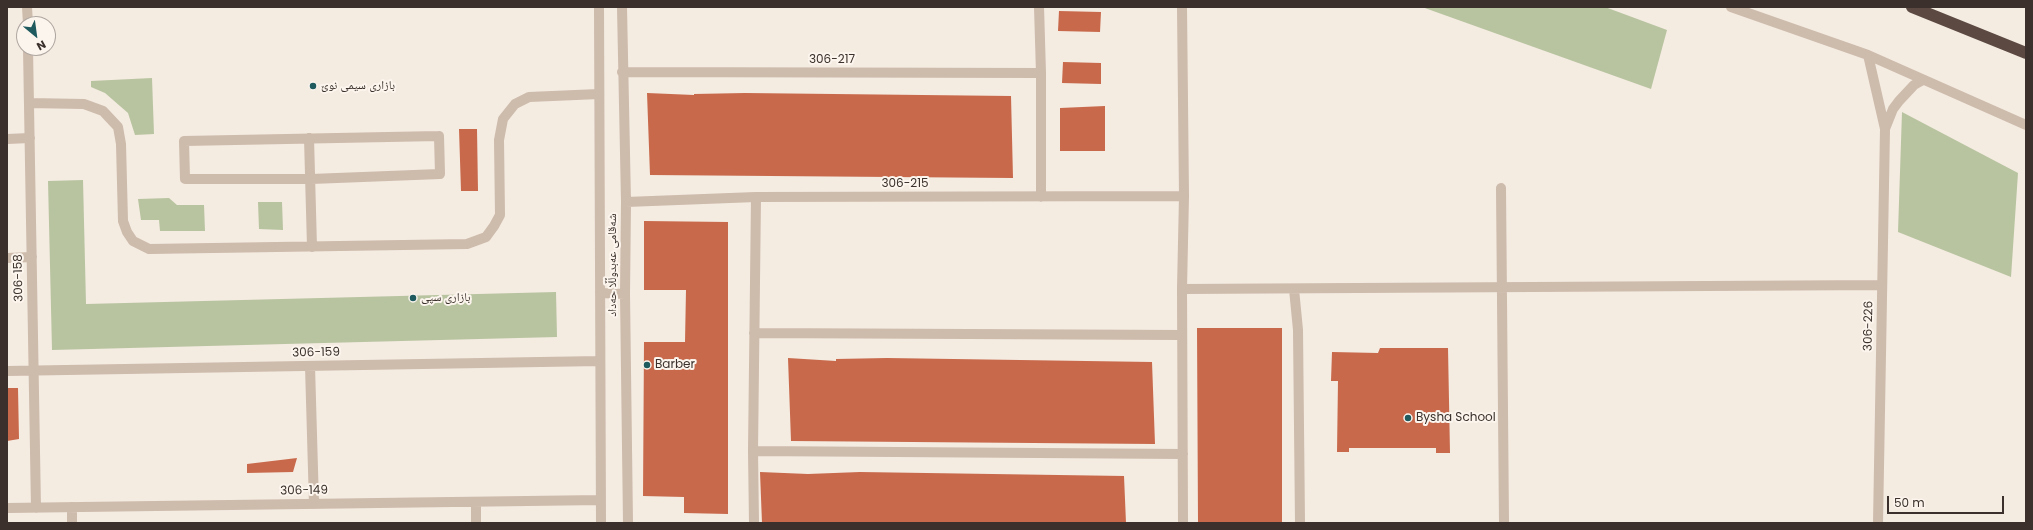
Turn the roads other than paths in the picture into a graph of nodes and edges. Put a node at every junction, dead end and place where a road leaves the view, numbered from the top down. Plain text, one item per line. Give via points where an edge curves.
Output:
1 (599, 7) edge
2 (622, 7) edge
3 (1039, 7) edge
4 (1182, 7) edge
5 (1731, 7) edge
6 (1912, 7) edge
7 (2026, 53) edge
8 (1868, 55) junction
9 (28, 56) edge
10 (622, 72) junction
11 (1041, 73) junction
12 (1923, 80) junction
13 (599, 94) junction
14 (29, 103) junction
15 (2026, 126) edge
16 (1885, 130) junction
17 (30, 138) junction
18 (309, 138) junction
19 (7, 139) edge
20 (311, 179) junction
21 (1502, 188) dead end
22 (1184, 196) junction
23 (756, 197) junction
24 (1041, 197) junction
25 (626, 202) junction
26 (312, 247) junction
27 (32, 257) junction
28 (7, 258) edge
29 (1882, 286) junction
30 (1502, 288) junction
31 (1182, 289) junction
32 (1294, 289) junction
33 (600, 294) junction
34 (625, 294) junction
35 (754, 333) junction
36 (1182, 335) junction
37 (600, 361) junction
38 (310, 366) junction
39 (7, 371) edge
40 (34, 371) junction
41 (753, 451) junction
42 (1183, 454) junction
43 (600, 500) junction
44 (476, 502) junction
45 (314, 504) junction
46 (72, 507) junction
47 (7, 508) edge
48 (36, 508) junction
49 (72, 523) edge
50 (476, 523) edge
51 (601, 523) edge
52 (628, 523) edge
53 (754, 523) edge
54 (1183, 523) edge
55 (1300, 523) edge
56 (1504, 523) edge
57 (1878, 523) edge

1 - 13 street, شەقامی عەبدوڵڵا حەداد
2 - 10 street, شەقامی عەبدوڵڵا حەداد
3 - 11 street
4 - 22 street
5 - 8 street
6 - 7 highway
8 - 12 street
8 - 16 street, 306-226
9 - 14 street, 306-158
10 - 11 street, 306-217
10 - 25 street, شەقامی عەبدوڵڵا حەداد
11 - 24 street
12 - 15 street
12 - 16 street, 306-226 via 1899,100
13 - 26 street via 529,97 515,104 503,119 499,140 500,215 486,237 467,244
13 - 33 street, شەقامی عەبدوڵڵا حەداد
14 - 17 street, 306-158
14 - 26 street via 84,104 103,111 118,127 121,144 123,221 126,232 133,242 149,249
16 - 29 street, 306-226
17 - 19 street
17 - 27 street, 306-158
18 - 20 street
18 - 20 street via 184,141 185,179
18 - 20 street via 439,136 440,174
20 - 26 street
21 - 30 street
22 - 24 street, 306-215
22 - 31 street
23 - 24 street, 306-215
23 - 25 street, 306-215
23 - 35 street
25 - 34 street, شەقامی عەبدوڵڵا حەداد
27 - 28 street
27 - 40 street, 306-158
29 - 30 street
29 - 57 street, 306-226
30 - 32 street
30 - 56 street
31 - 32 street
31 - 36 street
32 - 55 street via 1298,330
33 - 34 street
33 - 37 street, شەقامی عەبدوڵڵا حەداد
34 - 52 street, شەقامی عەبدوڵڵا حەداد
35 - 36 street
35 - 41 street
36 - 42 street
37 - 38 street, 306-159
37 - 43 street, شەقامی عەبدوڵڵا حەداد
38 - 40 street, 306-159
38 - 45 street
39 - 40 street, 306-159
40 - 48 street, 306-158
41 - 42 street
41 - 53 street
42 - 54 street
43 - 44 street, 306-149
43 - 51 street, شەقامی عەبدوڵڵا حەداد
44 - 45 street, 306-149
44 - 50 street
45 - 46 street, 306-149
46 - 48 street, 306-149
46 - 49 street
47 - 48 street, 306-149

